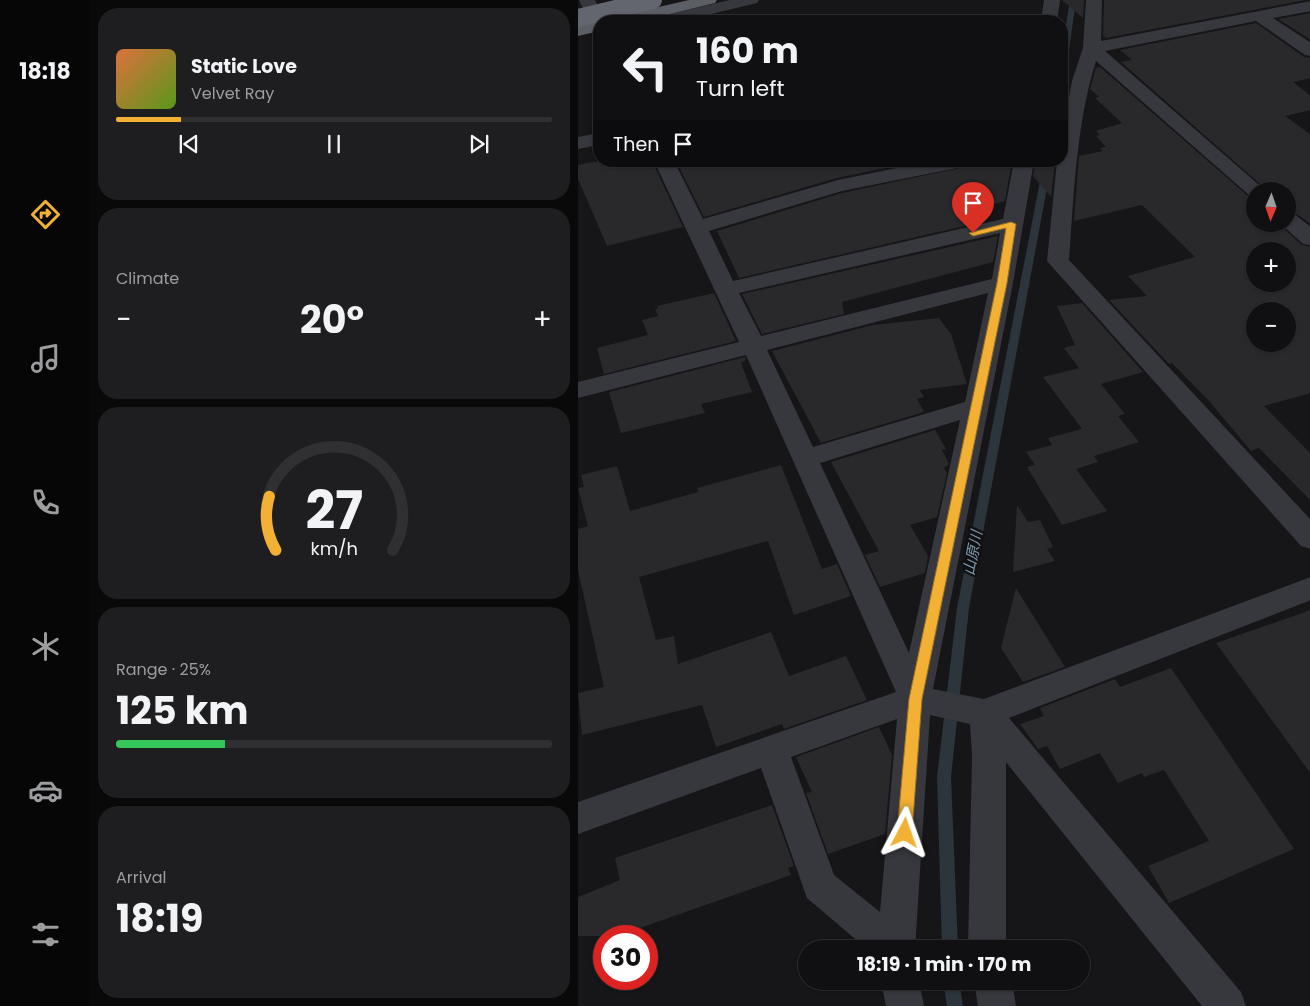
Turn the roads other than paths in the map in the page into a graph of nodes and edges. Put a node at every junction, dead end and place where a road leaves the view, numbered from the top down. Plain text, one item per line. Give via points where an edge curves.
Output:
1 (587, 0) edge
2 (595, 0) edge
3 (751, 0) edge
4 (1052, 0) edge
5 (1094, 0) edge
6 (578, 4) edge
7 (711, 4) edge
8 (1310, 6) edge
9 (659, 11) edge
10 (594, 15) edge
11 (613, 15) edge
12 (644, 15) edge
13 (1049, 15) edge
14 (1259, 16) junction
15 (593, 17) edge
16 (578, 18) edge
17 (593, 28) edge
18 (578, 32) edge
19 (1092, 48) junction
20 (1310, 51) edge
21 (593, 140) edge
22 (578, 143) edge
23 (1068, 152) edge
24 (667, 167) edge
25 (932, 167) edge
26 (1023, 167) edge
27 (1066, 167) edge
28 (1246, 182) edge
29 (1011, 224) junction
30 (1296, 226) edge
31 (696, 228) junction
32 (1310, 239) edge
33 (1002, 283) junction
34 (726, 289) junction
35 (754, 347) junction
36 (578, 390) edge
37 (976, 407) junction
38 (805, 458) junction
39 (1310, 539) edge
40 (1310, 588) edge
41 (915, 699) junction
42 (985, 713) junction
43 (772, 750) junction
44 (578, 818) edge
45 (885, 940) edge
46 (897, 940) edge
47 (987, 940) edge
48 (902, 990) edge
49 (994, 990) edge
50 (905, 1006) edge
51 (997, 1006) edge
52 (1227, 1006) edge

1 - 10 street
2 - 6 highway
3 - 7 street
4 - 13 street
5 - 19 street
7 - 9 highway
8 - 14 street
9 - 11 highway, bridge
9 - 12 highway
14 - 19 street
14 - 20 street
15 - 16 highway, bridge
17 - 18 highway
19 - 23 street via 1081,81
19 - 28 street
21 - 22 street
24 - 31 street
25 - 31 street via 838,186
26 - 29 street
27 - 39 street via 1058,261
29 - 33 street
29 - 34 street
30 - 32 street
31 - 34 street
33 - 35 street
33 - 37 street
34 - 35 street
35 - 36 street
35 - 38 street
37 - 38 street
37 - 41 street
38 - 41 street
40 - 42 street
41 - 42 street
41 - 43 street
41 - 46 street
42 - 47 street via 989,755
42 - 52 street
43 - 44 street
43 - 45 street via 820,886
48 - 50 street
49 - 51 street

